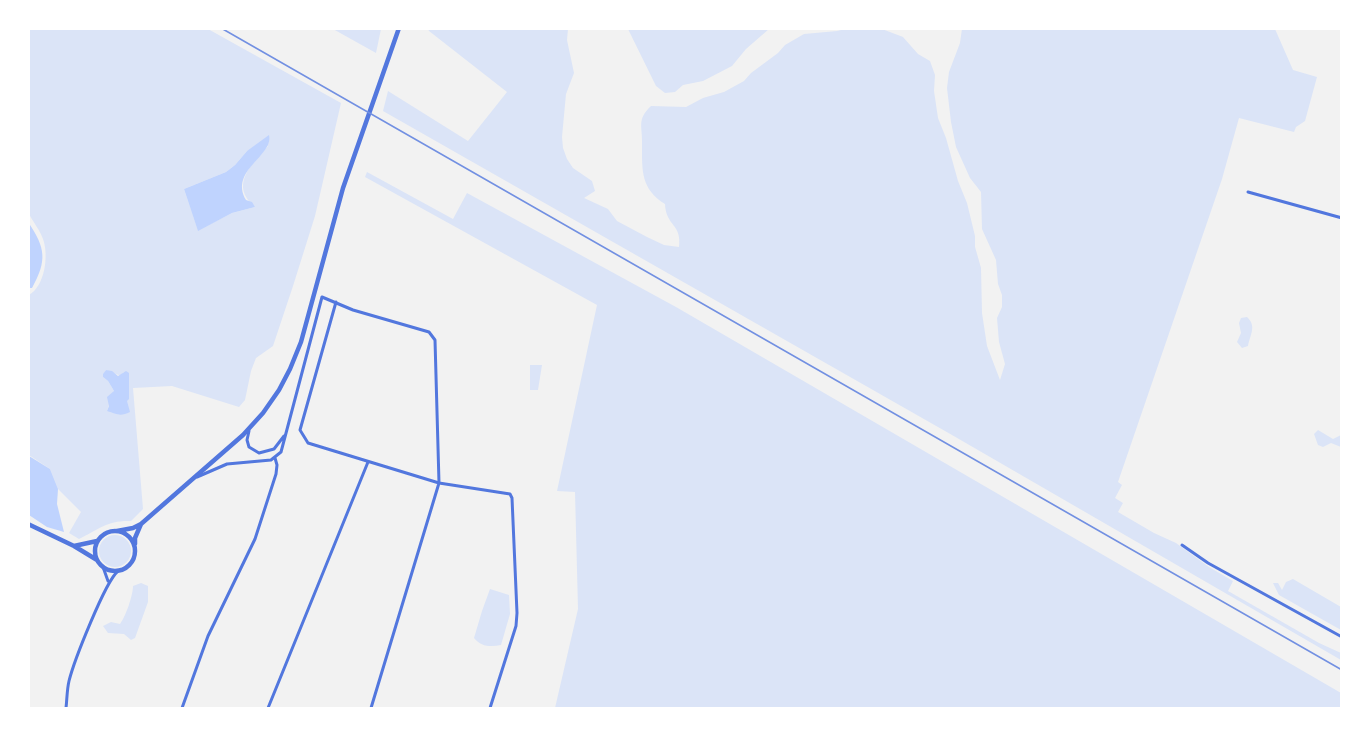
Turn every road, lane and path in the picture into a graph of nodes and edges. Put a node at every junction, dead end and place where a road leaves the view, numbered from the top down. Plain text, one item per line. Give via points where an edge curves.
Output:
1 (399, 28) edge
2 (1248, 192) dead end
3 (1341, 218) edge
4 (336, 302) junction
5 (254, 423) junction
6 (288, 429) junction
7 (275, 458) junction
8 (368, 462) junction
9 (190, 483) junction
10 (439, 483) junction
11 (28, 524) edge
12 (141, 524) junction
13 (117, 531) junction
14 (97, 542) junction
15 (1182, 545) dead end
16 (74, 546) junction
17 (135, 547) junction
18 (97, 560) junction
19 (102, 567) junction
20 (118, 571) junction
21 (108, 583) junction
22 (1341, 638) edge
23 (66, 708) edge
24 (182, 708) edge
25 (268, 708) edge
26 (371, 708) edge
27 (490, 708) edge

1 - 5 street via 357,145 301,342 279,390
2 - 3 street
4 - 6 street via 322,297
4 - 8 street via 300,430 308,443
4 - 10 street via 429,332 435,340
5 - 6 street via 247,444 259,453 274,449
5 - 9 street
6 - 7 street via 281,452
7 - 9 street via 218,466
7 - 24 street via 276,474 255,539 208,636
8 - 10 street
8 - 25 street
9 - 12 street
10 - 26 street
10 - 27 street via 510,494 512,498 516,626
11 - 16 street
12 - 13 street
12 - 17 street
13 - 14 street via 105,533
13 - 17 street via 129,536
14 - 16 street
14 - 18 street
15 - 22 street
16 - 18 street
17 - 20 street via 134,560
18 - 19 street
19 - 20 street
19 - 21 street
20 - 21 street
21 - 23 street via 69,681

